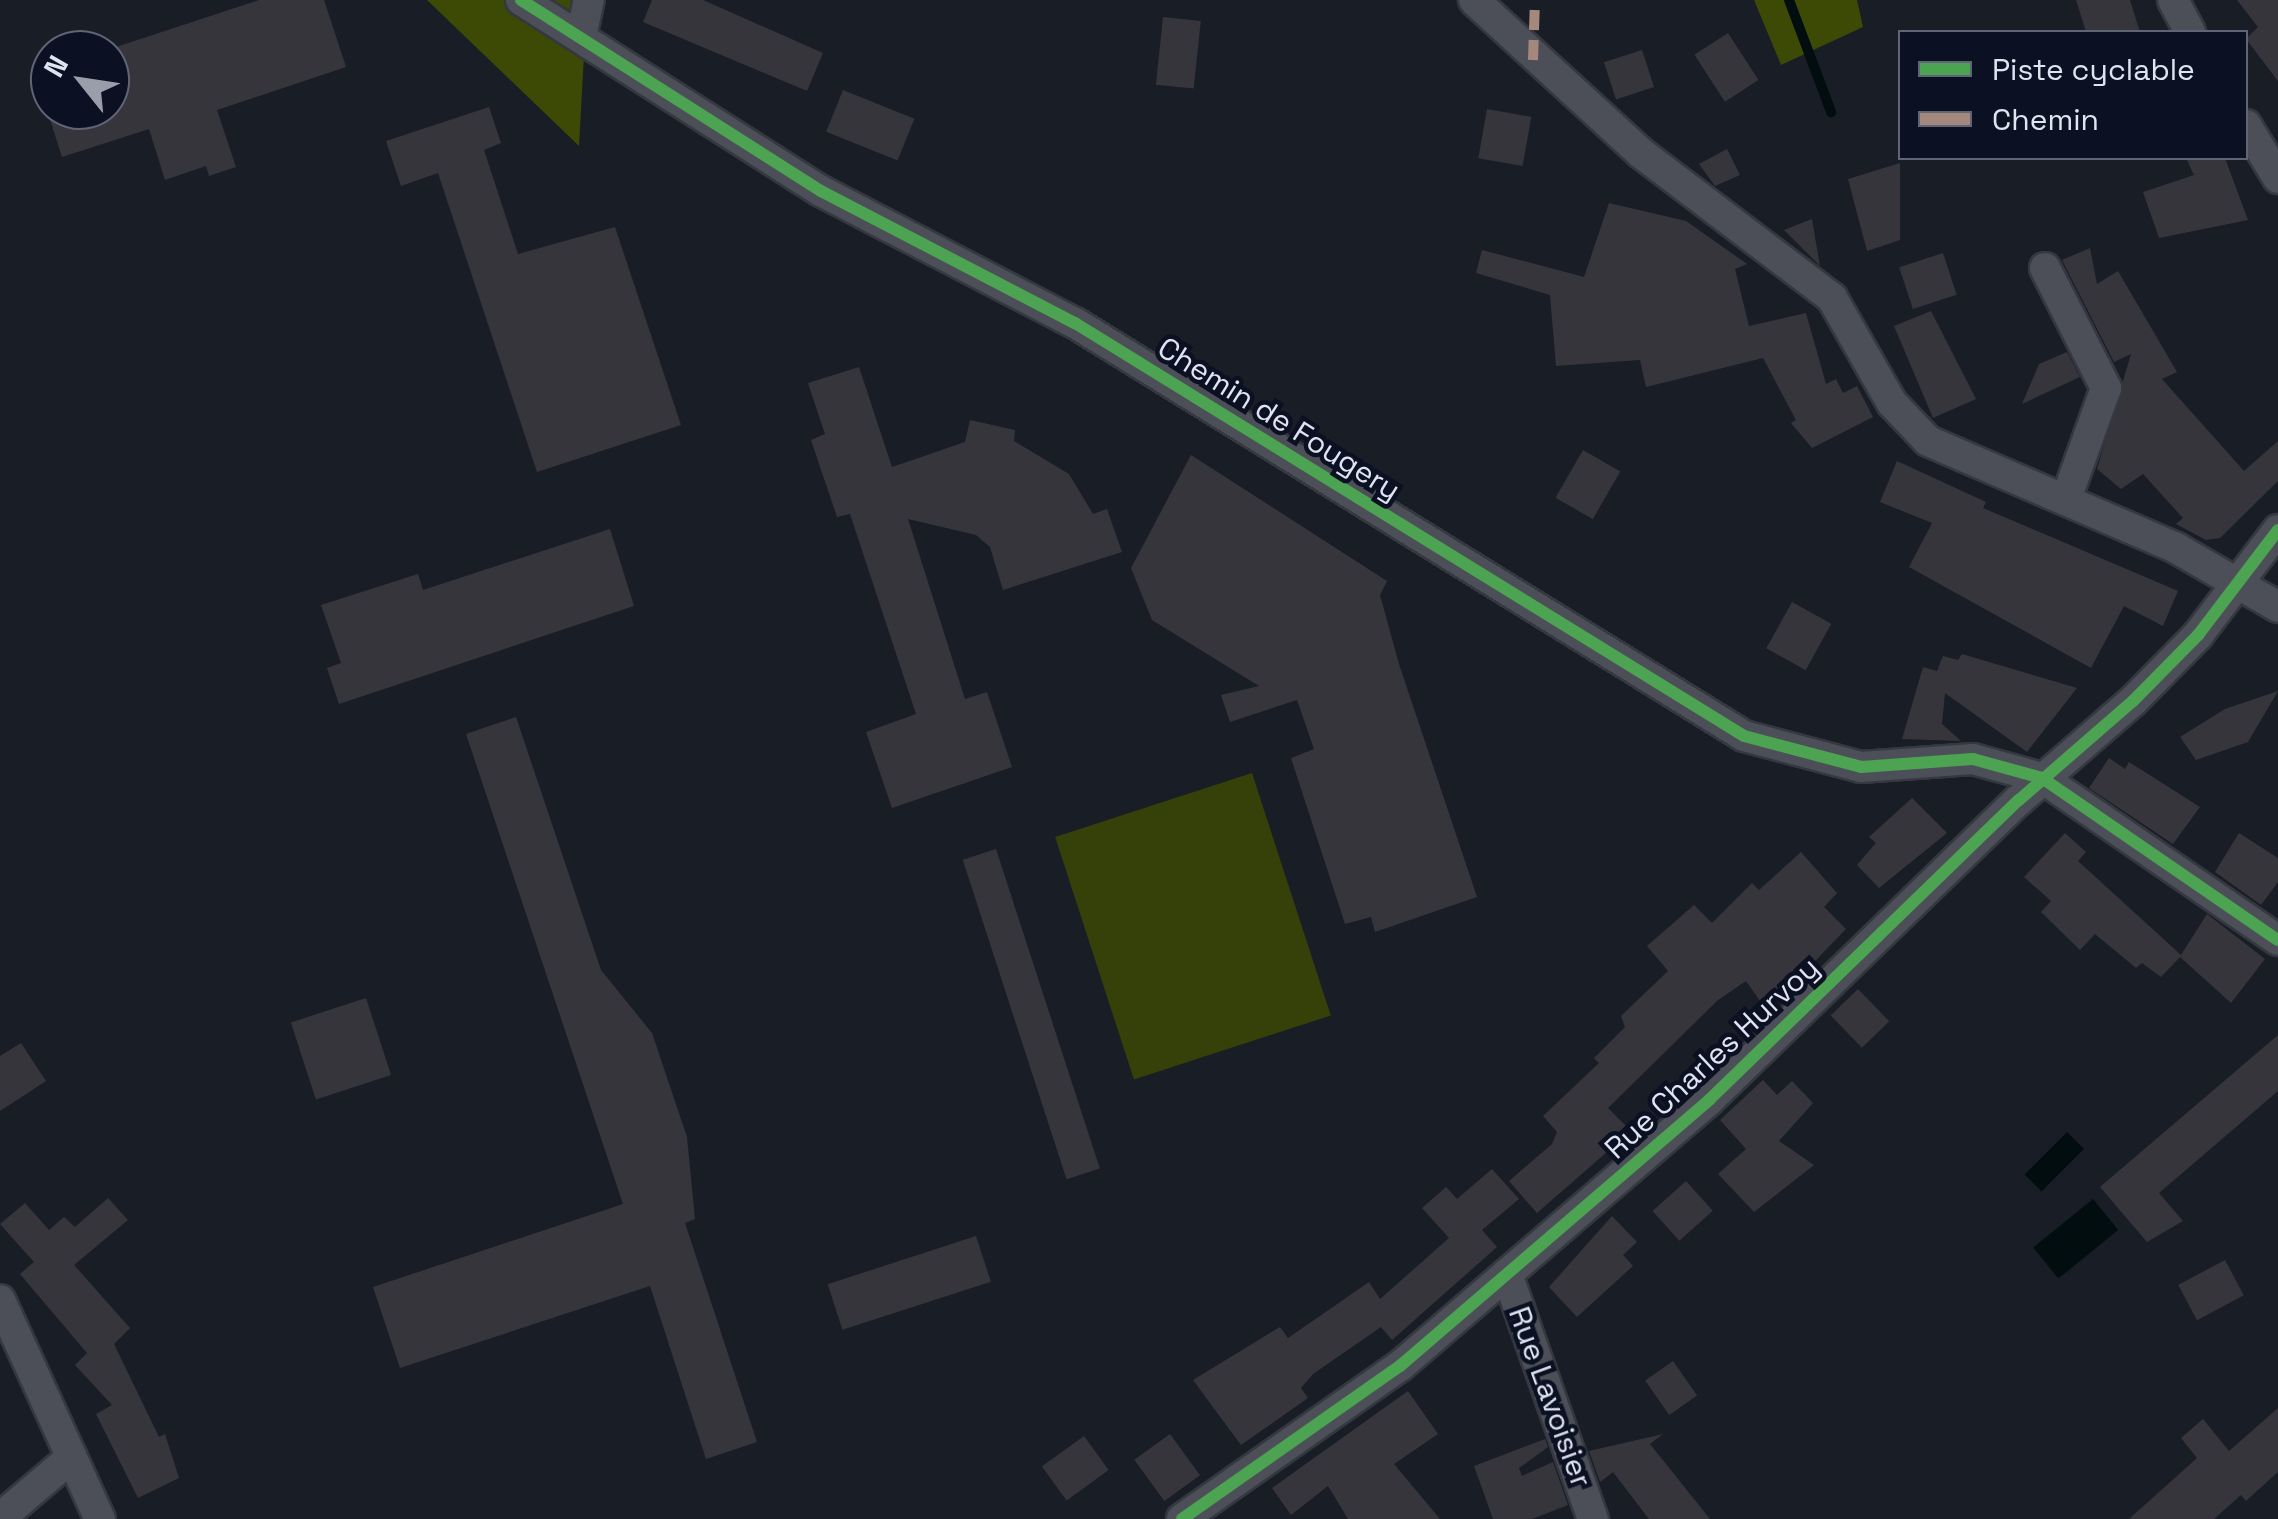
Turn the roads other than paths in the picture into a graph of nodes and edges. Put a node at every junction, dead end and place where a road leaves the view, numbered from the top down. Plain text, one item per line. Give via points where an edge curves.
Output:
1 (521, 0) edge
2 (589, 0) edge
3 (1474, 0) edge
4 (2173, 0) edge
5 (2189, 30) edge
6 (582, 32) junction
7 (2248, 128) edge
8 (2278, 178) edge
9 (2045, 268) dead end
10 (2066, 499) junction
11 (2278, 530) edge
12 (2234, 587) junction
13 (2278, 608) edge
14 (2042, 778) junction
15 (2278, 940) edge
16 (1506, 1274) junction
17 (0, 1300) edge
18 (72, 1457) junction
19 (0, 1518) edge
20 (100, 1519) edge
21 (1182, 1519) edge
22 (1593, 1519) edge

1 - 6 street, Chemin de Fougery
2 - 6 street
3 - 10 street via 1641,153 1832,298 1892,403 1928,441
4 - 5 street
6 - 14 street, Chemin de Fougery via 821,191 1075,322 1744,736 1860,767 1973,759
7 - 8 street
9 - 10 street via 2106,388
10 - 12 street via 2176,548
11 - 12 street, Rue Charles Hurvoy
12 - 13 street
12 - 14 street, Rue Charles Hurvoy via 2133,701
14 - 15 street, Chemin de Fougery
14 - 16 street, Rue Charles Hurvoy via 1709,1100
16 - 21 street, Rue Charles Hurvoy via 1400,1366
16 - 22 street, Rue Lavoisier
17 - 18 street
18 - 19 street
18 - 20 street

